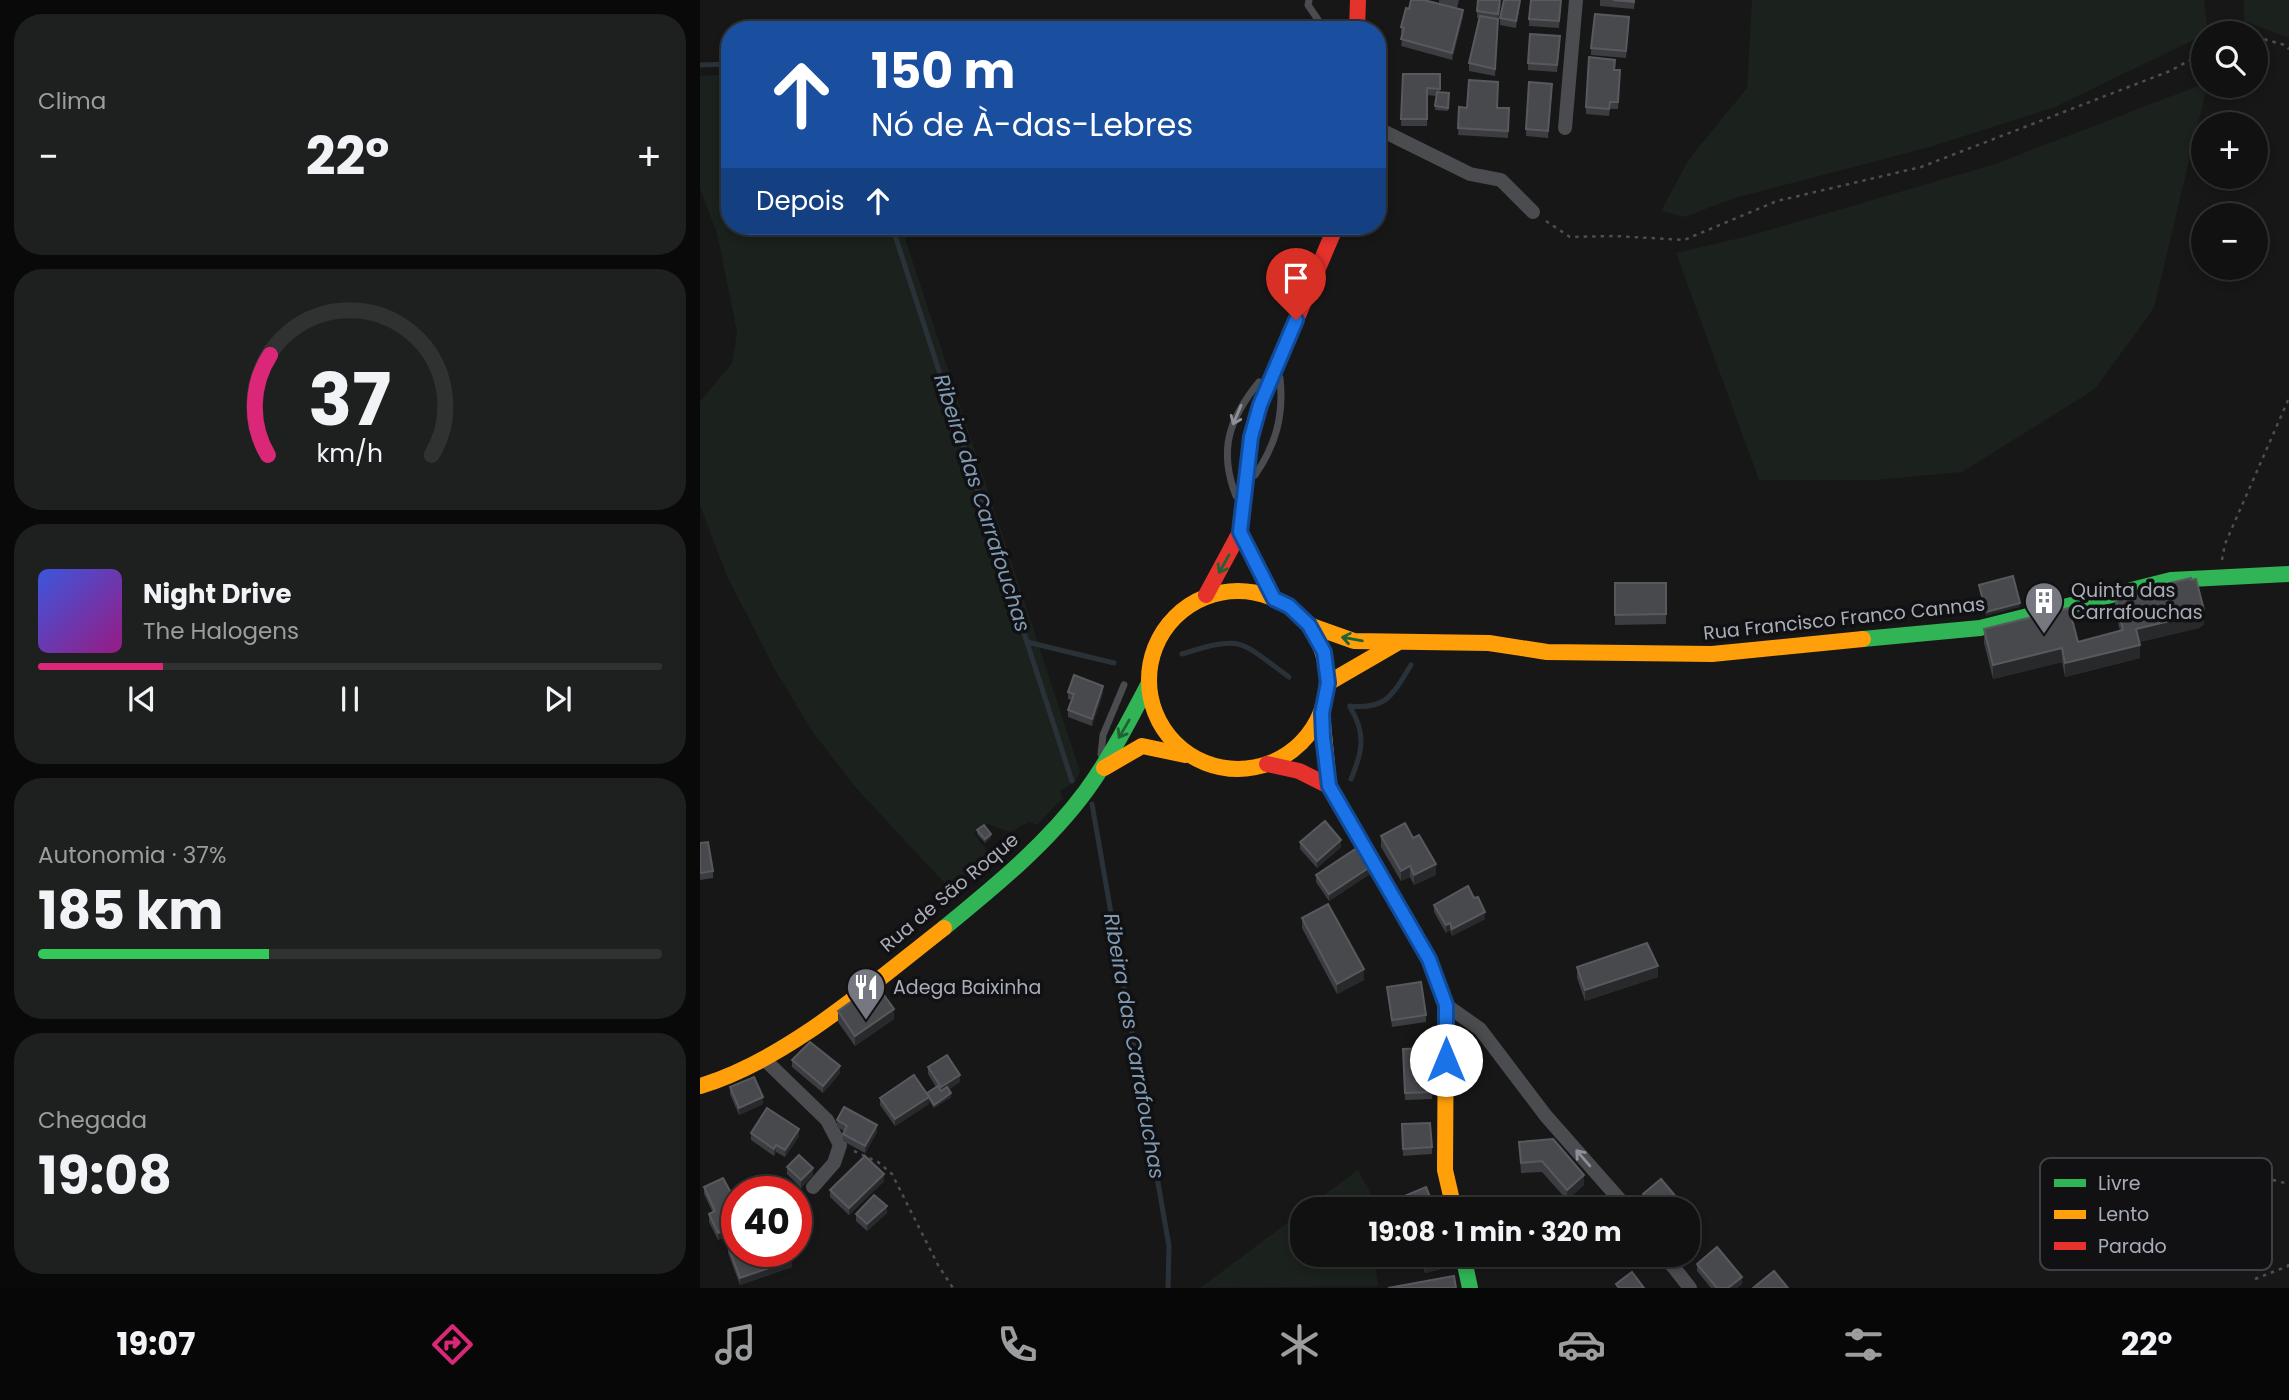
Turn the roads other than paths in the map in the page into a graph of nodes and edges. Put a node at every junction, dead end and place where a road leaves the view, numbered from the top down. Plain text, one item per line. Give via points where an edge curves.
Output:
1 (1309, 0) edge
2 (1358, 0) edge
3 (1576, 0) edge
4 (1319, 21) edge
5 (1357, 21) edge
6 (1565, 128) dead end
7 (1386, 132) edge
8 (1533, 212) road end
9 (1332, 235) edge
10 (1278, 360) junction
11 (1244, 489) junction
12 (1242, 511) junction
13 (1240, 532) junction
14 (2289, 574) edge
15 (1206, 596) junction
16 (1274, 599) junction
17 (1309, 625) junction
18 (1398, 642) junction
19 (1328, 683) junction
20 (1124, 685) dead end
21 (1148, 685) junction
22 (1322, 713) junction
23 (1192, 758) junction
24 (1267, 764) junction
25 (1099, 772) junction
26 (1329, 786) junction
27 (1446, 1005) junction
28 (764, 1059) junction
29 (702, 1085) edge
30 (813, 1187) dead end
31 (1452, 1197) edge
32 (1617, 1197) edge
33 (1466, 1267) edge
34 (1673, 1267) edge
35 (1470, 1288) edge
36 (1690, 1288) edge

1 - 4 lane
2 - 5 main road
3 - 6 street
7 - 8 street via 1470,174 1501,180
9 - 10 main road
10 - 11 main road via 1251,437
10 - 11 lane via 1283,405 1270,453
10 -> 12 lane via 1240,406 1228,441 1228,475
11 - 12 main road
12 - 13 main road
13 -> 15 main road
13 - 16 main road
14 - 18 main road, Rua Francisco Franco Cannas via 2171,580 1980,628 1712,654 1547,652 1489,643
15 - 16 main road via 1233,590
15 - 21 main road via 1181,610 1162,631 1150,657
16 - 17 main road
18 -> 17 main road, Rua Francisco Franco Cannas via 1354,641
17 - 19 main road via 1324,652
18 - 19 main road
19 - 22 main road
20 - 25 lane via 1103,735
21 - 23 main road via 1154,713 1169,738
21 -> 25 main road, Rua de São Roque
22 - 24 main road via 1306,740 1282,759
22 - 26 main road
23 - 24 main road via 1221,768
23 - 25 main road, Rua de São Roque via 1142,746
24 - 26 main road via 1288,766
25 - 28 main road, Rua de São Roque via 1049,834 981,896 901,961
26 - 27 main road via 1429,959
27 - 31 main road via 1446,1170
32 -> 27 street via 1546,1116 1480,1029
28 - 29 main road, Rua de São Roque
28 - 30 street via 827,1120 839,1145 834,1163
33 - 35 main road
34 - 36 street

